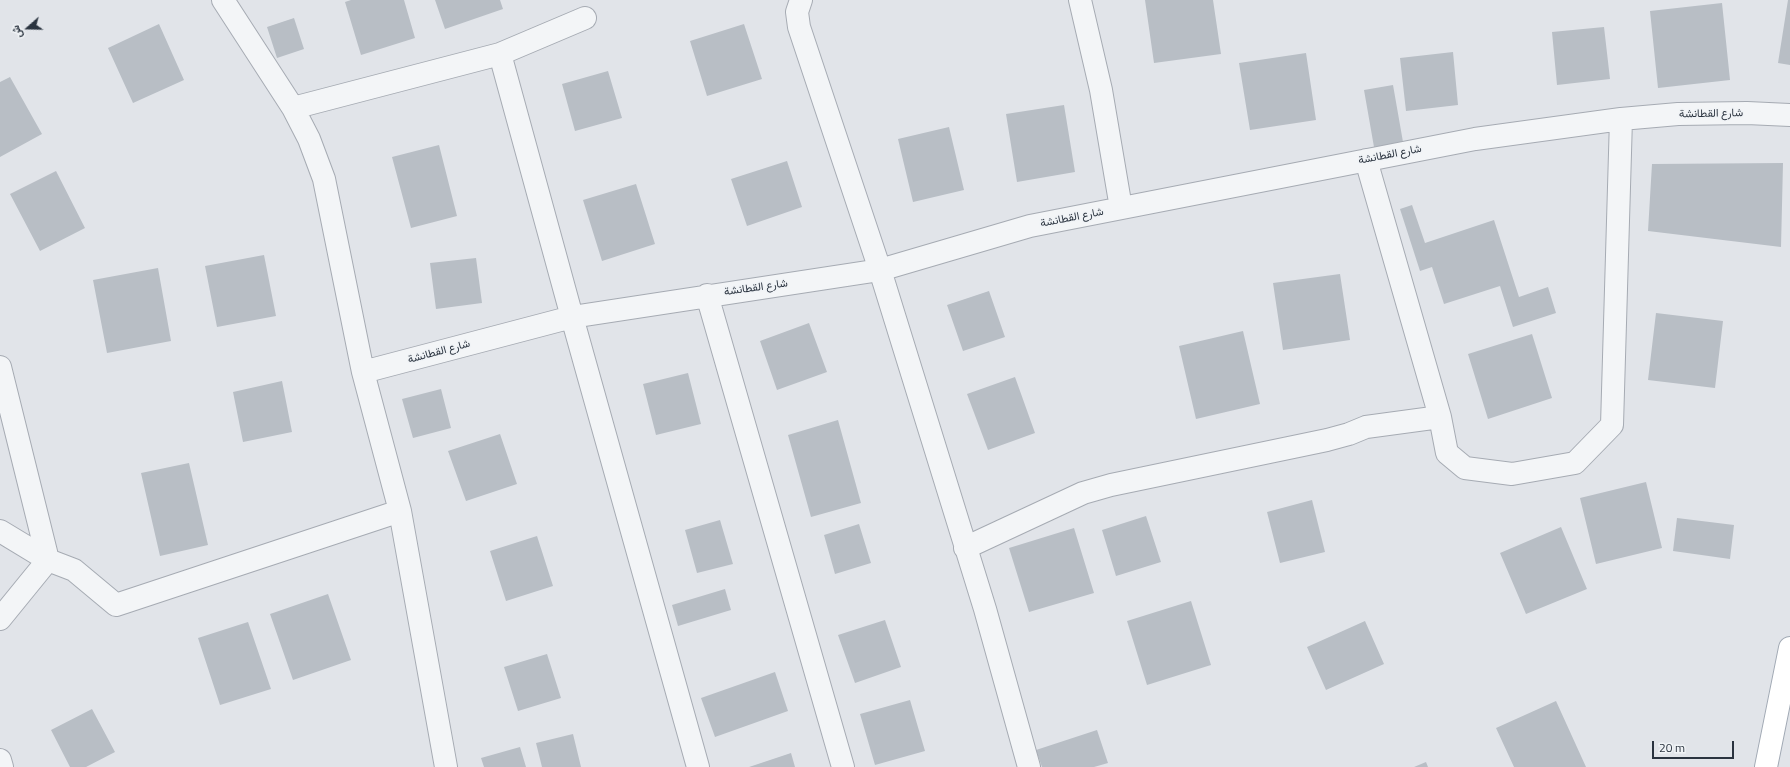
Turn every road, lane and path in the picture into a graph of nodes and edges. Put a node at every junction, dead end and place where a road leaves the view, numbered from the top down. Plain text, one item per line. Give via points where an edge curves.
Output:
1 (223, 0) edge
2 (801, 0) edge
3 (1080, 0) edge
4 (585, 18) dead end
5 (500, 54) junction
6 (294, 108) junction
7 (1790, 115) edge
8 (1621, 119) junction
9 (1366, 160) junction
10 (1121, 208) junction
11 (880, 270) junction
12 (707, 295) junction
13 (572, 317) junction
14 (0, 367) edge
15 (363, 372) junction
16 (1440, 418) junction
17 (400, 511) junction
18 (0, 531) edge
19 (965, 548) junction
20 (48, 560) junction
21 (0, 619) edge
22 (1790, 648) edge
23 (0, 760) edge
24 (2, 767) edge
25 (446, 767) edge
26 (698, 767) edge
27 (842, 767) edge
28 (1029, 767) edge
29 (1766, 767) edge

1 - 6 street
2 - 11 street via 797,12 799,27
3 - 10 street via 1101,90
4 - 5 street
5 - 6 street
5 - 13 street
6 - 15 street via 324,179
7 - 8 street, شارع القطانشة via 1678,114
8 - 9 street, شارع القطانشة via 1475,139
8 - 16 street via 1612,426 1575,463 1512,474 1465,468 1448,453
9 - 10 street, شارع القطانشة
9 - 16 street
10 - 11 street, شارع القطانشة via 1030,226
11 - 12 street, شارع القطانشة
11 - 19 street
12 - 13 street, شارع القطانشة
12 - 27 street
13 - 15 street, شارع القطانشة
13 - 26 street
14 - 20 street
15 - 17 street
16 - 19 street via 1366,427 1327,440 1111,485 1083,493
17 - 20 street via 116,605 74,570
17 - 25 street
18 - 20 street
19 - 28 street via 985,609
20 - 21 street
22 - 29 main road
23 - 24 street

